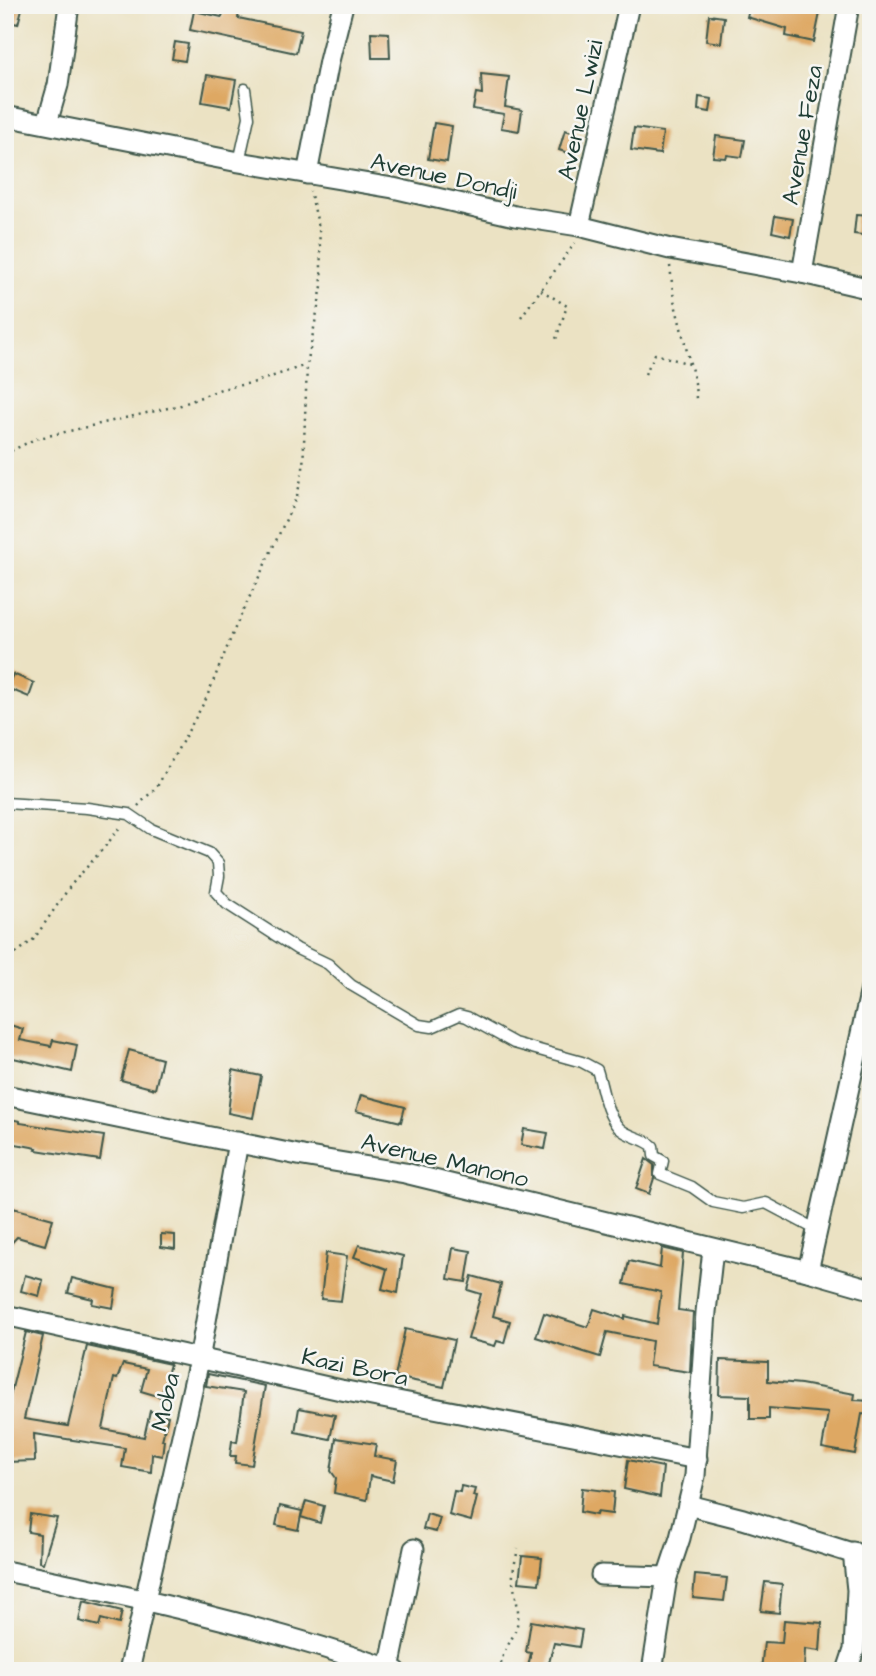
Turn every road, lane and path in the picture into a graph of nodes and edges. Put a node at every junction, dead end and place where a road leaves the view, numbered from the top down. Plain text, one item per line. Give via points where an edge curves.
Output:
1 (69, 5) edge
2 (343, 5) edge
3 (629, 5) edge
4 (849, 5) edge
5 (245, 89) dead end
6 (5, 116) edge
7 (47, 123) junction
8 (239, 162) junction
9 (307, 174) junction
10 (579, 226) junction
11 (670, 249) junction
12 (802, 273) junction
13 (871, 289) edge
14 (541, 290) junction
15 (521, 317) dead end
16 (555, 342) dead end
17 (690, 364) junction
18 (307, 365) junction
19 (645, 374) dead end
20 (696, 399) dead end
21 (5, 454) edge
22 (5, 803) edge
23 (129, 814) junction
24 (5, 962) edge
25 (871, 989) edge
26 (5, 1095) edge
27 (238, 1142) junction
28 (817, 1230) junction
29 (713, 1249) junction
30 (808, 1271) junction
31 (871, 1289) edge
32 (5, 1315) edge
33 (199, 1360) junction
34 (696, 1459) junction
35 (688, 1505) junction
36 (414, 1549) dead end
37 (518, 1549) dead end
38 (862, 1555) edge
39 (5, 1571) edge
40 (601, 1575) dead end
41 (667, 1577) junction
42 (145, 1601) junction
43 (392, 1670) edge
44 (846, 1670) edge
45 (129, 1671) edge
46 (501, 1671) edge
47 (652, 1671) edge

1 - 7 street via 58,85
2 - 9 street
3 - 10 street, Avenue Lwizi
4 - 12 street, Avenue Feza
5 - 8 lane via 248,117
6 - 7 street, Avenue Dondji
7 - 8 street, Avenue Dondji
8 - 9 street, Avenue Dondji
9 - 10 street, Avenue Dondji
9 - 18 path via 319,228 322,286
10 - 11 street, Avenue Dondji
10 - 14 path via 576,242
11 - 12 street, Avenue Dondji
11 - 17 path via 674,300
12 - 13 street, Avenue Dondji
14 - 15 path
14 - 16 path via 567,306
17 - 19 path via 655,355
17 - 20 path
18 - 21 path via 181,405 35,439
18 - 23 path via 303,470 297,496 206,699 158,785
22 - 23 lane
23 - 24 path via 34,939
23 - 28 lane via 151,829 209,853 218,863 216,892 227,904 419,1025 432,1027 458,1015 467,1017 514,1043 597,1070 608,1108 620,1128 653,1146 654,1156 663,1161 660,1174 713,1202 743,1208 766,1203
25 - 28 street
26 - 27 street, Avenue Manono
27 - 29 street, Avenue Manono via 405,1173
27 - 33 street, Moba
28 - 30 street
29 - 30 street, Avenue Manono
29 - 34 street
30 - 31 street, Avenue Manono
32 - 33 street, Kazi Bora
33 - 34 street, Kazi Bora
33 - 42 street, Moba
34 - 35 street
35 - 38 street
35 - 41 street
36 - 43 street
37 - 46 path via 513,1580 517,1622 513,1640 501,1656
38 - 44 street via 854,1650
39 - 42 street
40 - 41 street
41 - 47 street
42 - 43 street
42 - 45 street, Moba

